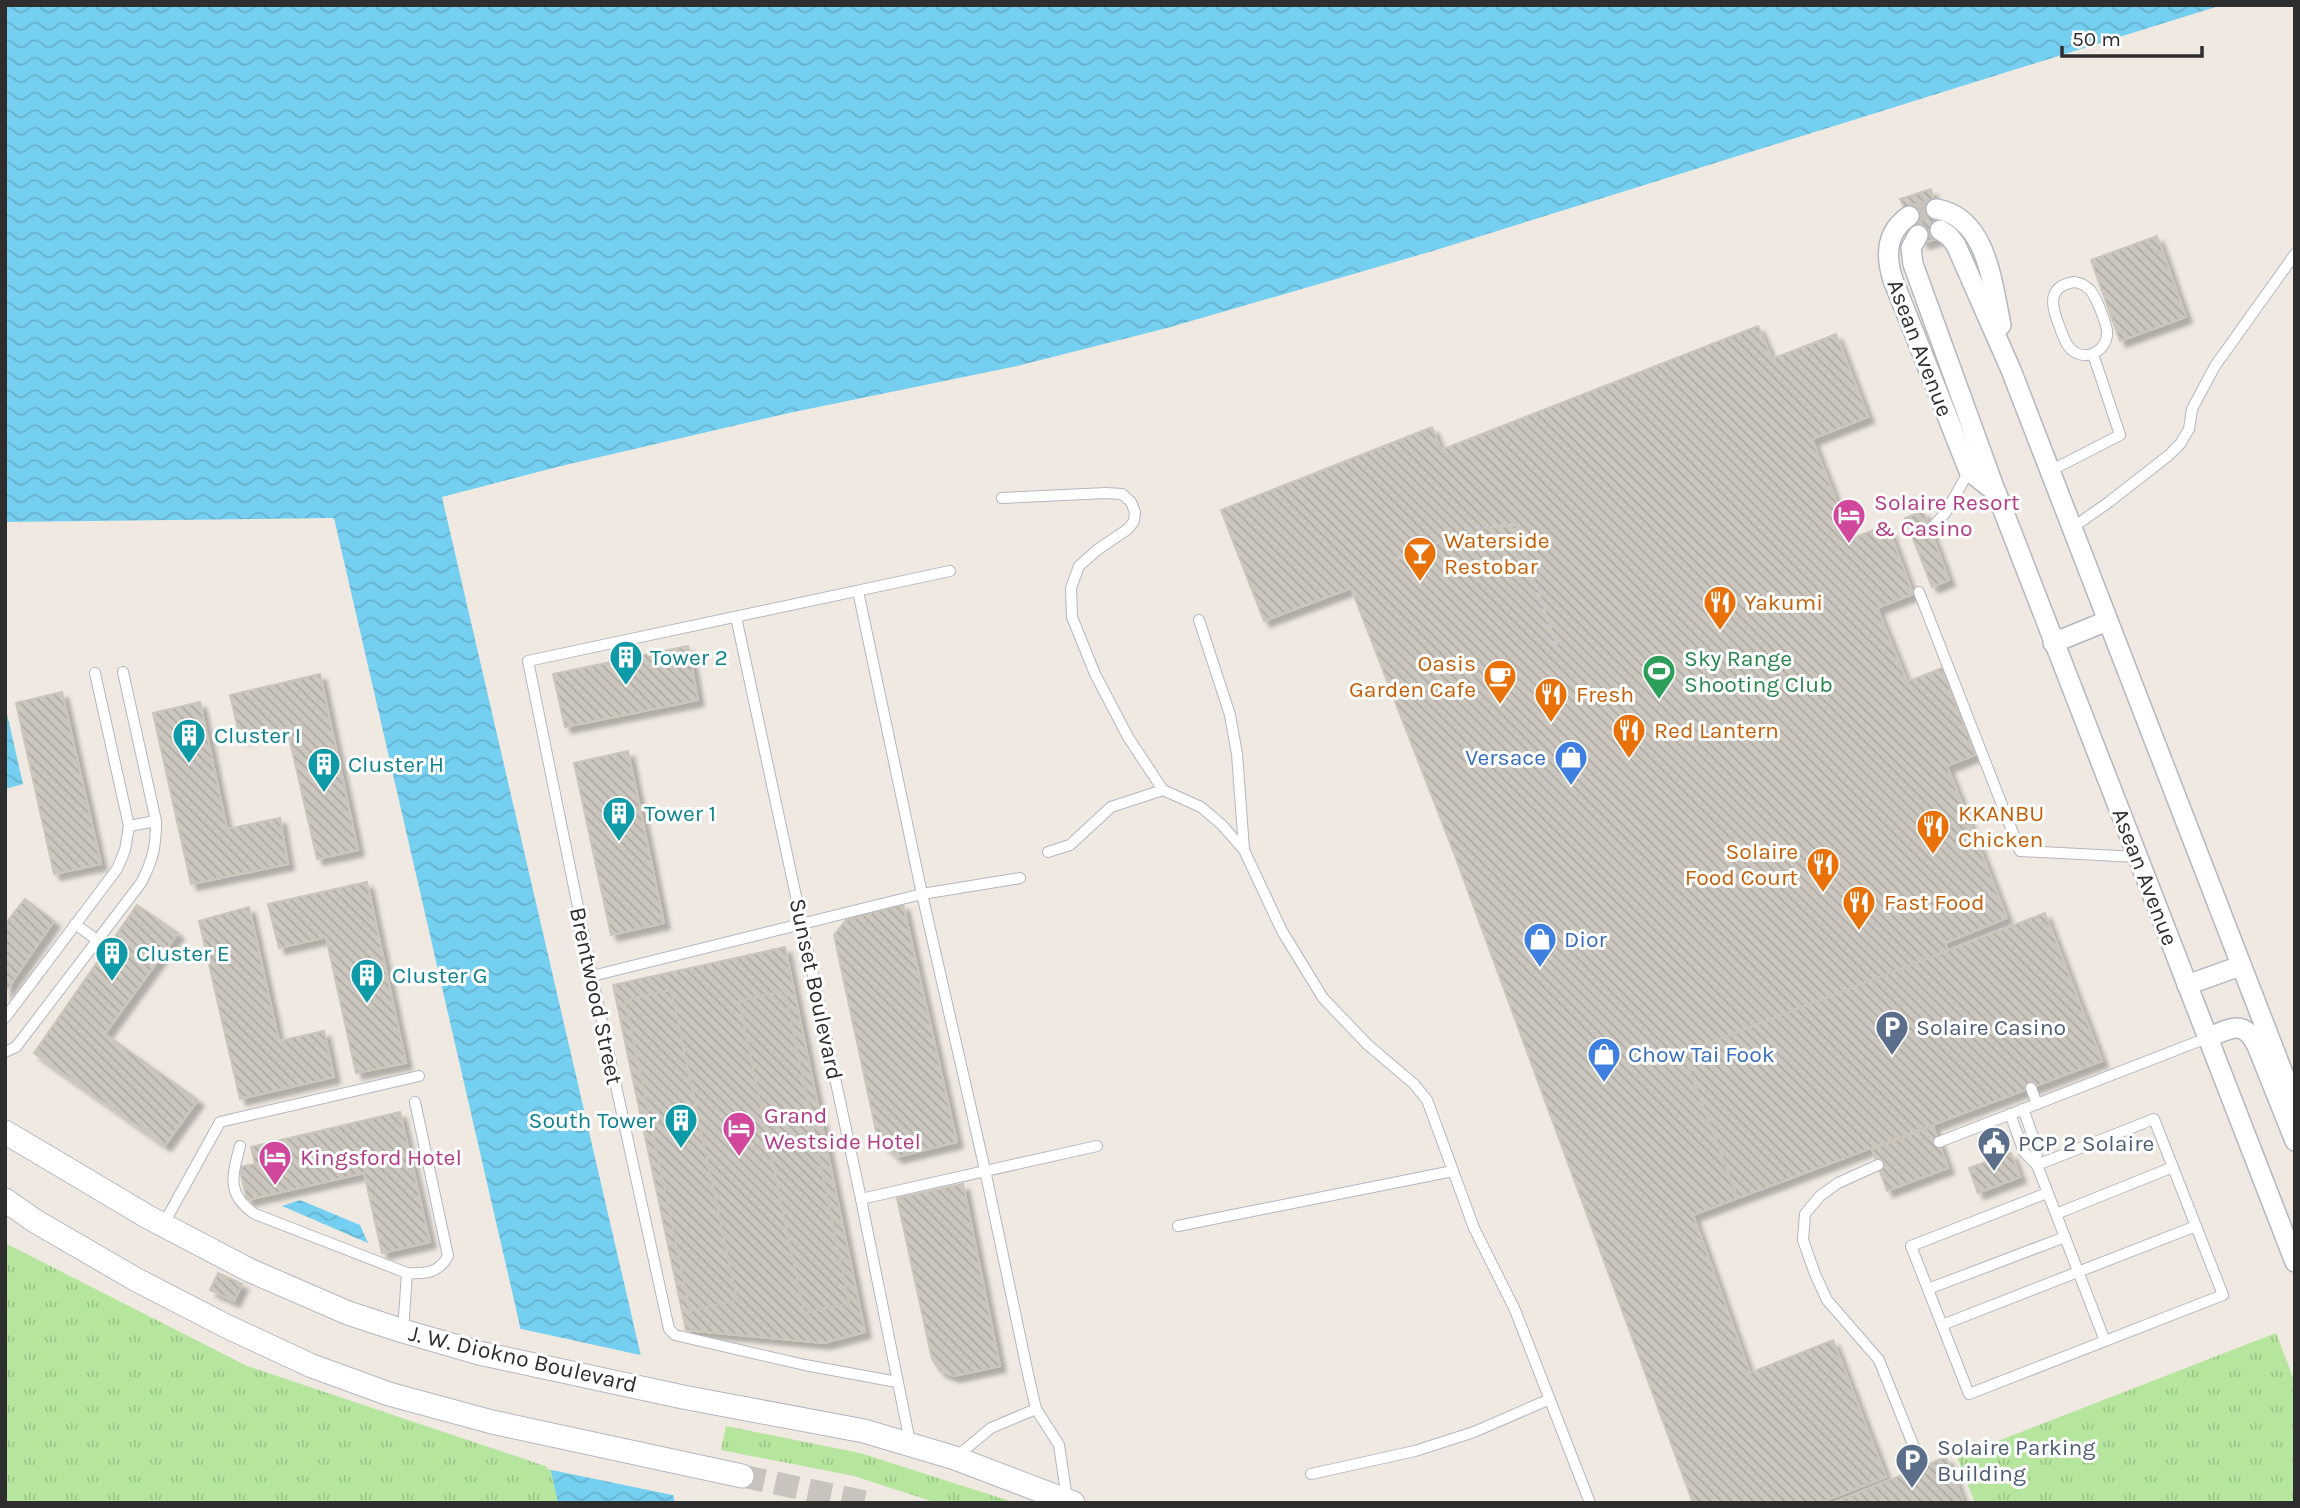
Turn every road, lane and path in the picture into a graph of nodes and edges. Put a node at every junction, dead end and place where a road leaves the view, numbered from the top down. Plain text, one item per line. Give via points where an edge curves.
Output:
1 (1938, 220) tunnel mouth
2 (2295, 254) edge
3 (2093, 354) junction
4 (2050, 471) junction
5 (1974, 475) junction
6 (1996, 492) junction
7 (1002, 498) dead end
8 (2071, 528) junction
9 (1930, 530) dead end
10 (1396, 559) dead end
11 (950, 571) dead end
12 (858, 591) junction
13 (1919, 592) dead end
14 (736, 617) junction
15 (1199, 620) dead end
16 (2107, 621) junction
17 (2053, 643) junction
18 (1560, 655) dead end
19 (123, 672) dead end
20 (95, 673) dead end
21 (1163, 790) junction
22 (156, 821) junction
23 (129, 827) junction
24 (1244, 850) junction
25 (1048, 852) dead end
26 (2137, 857) junction
27 (1020, 878) dead end
28 (922, 894) junction
29 (75, 924) junction
30 (802, 925) junction
31 (97, 940) junction
32 (2240, 966) junction
33 (592, 976) junction
34 (2187, 985) junction
35 (5, 1018) edge
36 (2207, 1038) junction
37 (5, 1052) edge
38 (419, 1076) dead end
39 (2031, 1088) dead end
40 (415, 1102) dead end
41 (2037, 1104) junction
42 (2295, 1104) edge
43 (2023, 1109) junction
44 (2010, 1114) junction
45 (5, 1132) edge
46 (2295, 1141) edge
47 (1938, 1142) dead end
48 (240, 1146) dead end
49 (1097, 1146) dead end
50 (1878, 1165) dead end
51 (2037, 1165) junction
52 (2173, 1167) junction
53 (985, 1170) junction
54 (1453, 1171) junction
55 (2048, 1193) junction
56 (861, 1199) junction
57 (5, 1200) edge
58 (2056, 1214) junction
59 (5, 1222) edge
60 (35, 1222) junction
61 (163, 1225) junction
62 (1178, 1226) dead end
63 (2196, 1226) junction
64 (2065, 1237) junction
65 (2295, 1262) edge
66 (2078, 1272) junction
67 (407, 1273) junction
68 (1928, 1289) junction
69 (1942, 1325) junction
70 (403, 1331) junction
71 (2105, 1341) junction
72 (897, 1382) junction
73 (1549, 1399) junction
74 (1036, 1409) junction
75 (910, 1444) junction
76 (955, 1458) junction
77 (1922, 1467) dead end
78 (1311, 1474) dead end
79 (742, 1476) tunnel mouth
80 (1070, 1502) edge
81 (1590, 1503) edge

1 - 4 street via 1959,217 1978,242 2011,370
2 - 8 lane via 2215,366 2180,444
3 - 3 lane via 2104,345 2106,326 2092,291 2081,283 2067,283 2056,291 2053,311 2068,346 2079,354
3 - 4 lane via 2120,435
4 - 8 street
5 - 6 street
5 - 6 street, Asean Avenue via 1889,269 1889,243 1898,226 1914,226 1913,264
5 - 9 lane
6 - 17 street, Asean Avenue
7 - 21 lane via 1106,493 1122,494 1131,502 1134,521 1128,529 1079,566 1071,588 1072,617 1128,737
8 - 16 street
10 - 18 path via 1477,527 1514,525
11 - 12 lane
12 - 14 lane
12 - 28 lane
13 - 26 lane via 2020,850
14 - 30 lane, Sunset Boulevard
14 - 33 lane, Brentwood Street via 527,661
15 - 24 lane via 1230,715
16 - 17 street
16 - 32 street
17 - 26 street, Asean Avenue
19 - 22 lane
20 - 23 lane
21 - 24 lane via 1200,807
21 - 25 lane via 1111,807 1070,845
22 - 23 lane
22 - 31 lane via 153,860
23 - 29 lane via 117,869
24 - 54 lane via 1282,931 1323,998 1427,1100
26 - 34 street, Asean Avenue
27 - 28 lane
28 - 30 lane
28 - 53 lane
29 - 31 lane
29 - 35 lane
30 - 33 lane
30 - 56 lane, Sunset Boulevard
31 - 37 lane via 16,1047
32 - 34 street
32 - 42 street
33 - 72 lane, Brentwood Street via 669,1329 676,1335 805,1365
34 - 36 street, Asean Avenue
36 - 41 lane
36 - 46 street via 2235,1028 2249,1032
36 - 65 street, Asean Avenue
38 - 61 lane via 219,1122
39 - 41 lane
40 - 67 lane via 448,1256 434,1271
41 - 43 lane
43 - 44 lane
43 - 51 lane via 2036,1145
44 - 47 lane
44 - 51 lane via 2024,1152
45 - 61 street, J. W. Diokno Boulevard
48 - 67 lane via 232,1182 246,1208
49 - 53 lane
50 - 77 lane via 1820,1196 1805,1214 1803,1240 1827,1300 1879,1360
51 - 52 lane via 2154,1119
51 - 55 lane
52 - 58 lane
52 - 63 lane
53 - 56 lane
53 - 74 lane
54 - 62 lane
54 - 73 lane
55 - 58 lane
55 - 68 lane via 1911,1246
56 - 72 lane, Sunset Boulevard
57 - 60 street
58 - 64 lane
59 - 60 street
60 - 79 street via 226,1326 312,1366 388,1394 492,1422
61 - 70 street, J. W. Diokno Boulevard via 249,1270 348,1313
63 - 66 lane
63 - 71 lane via 2223,1295
64 - 66 lane
64 - 68 lane
66 - 69 lane
66 - 71 lane
67 - 70 lane
68 - 69 lane
69 - 71 lane via 1969,1394
70 - 75 street, J. W. Diokno Boulevard via 479,1353
72 - 75 lane, Sunset Boulevard
73 - 78 lane via 1474,1432 1415,1451
73 - 81 lane
74 - 76 lane via 991,1428
74 - 80 lane via 1059,1445
75 - 76 street, J. W. Diokno Boulevard
76 - 80 street, J. W. Diokno Boulevard

